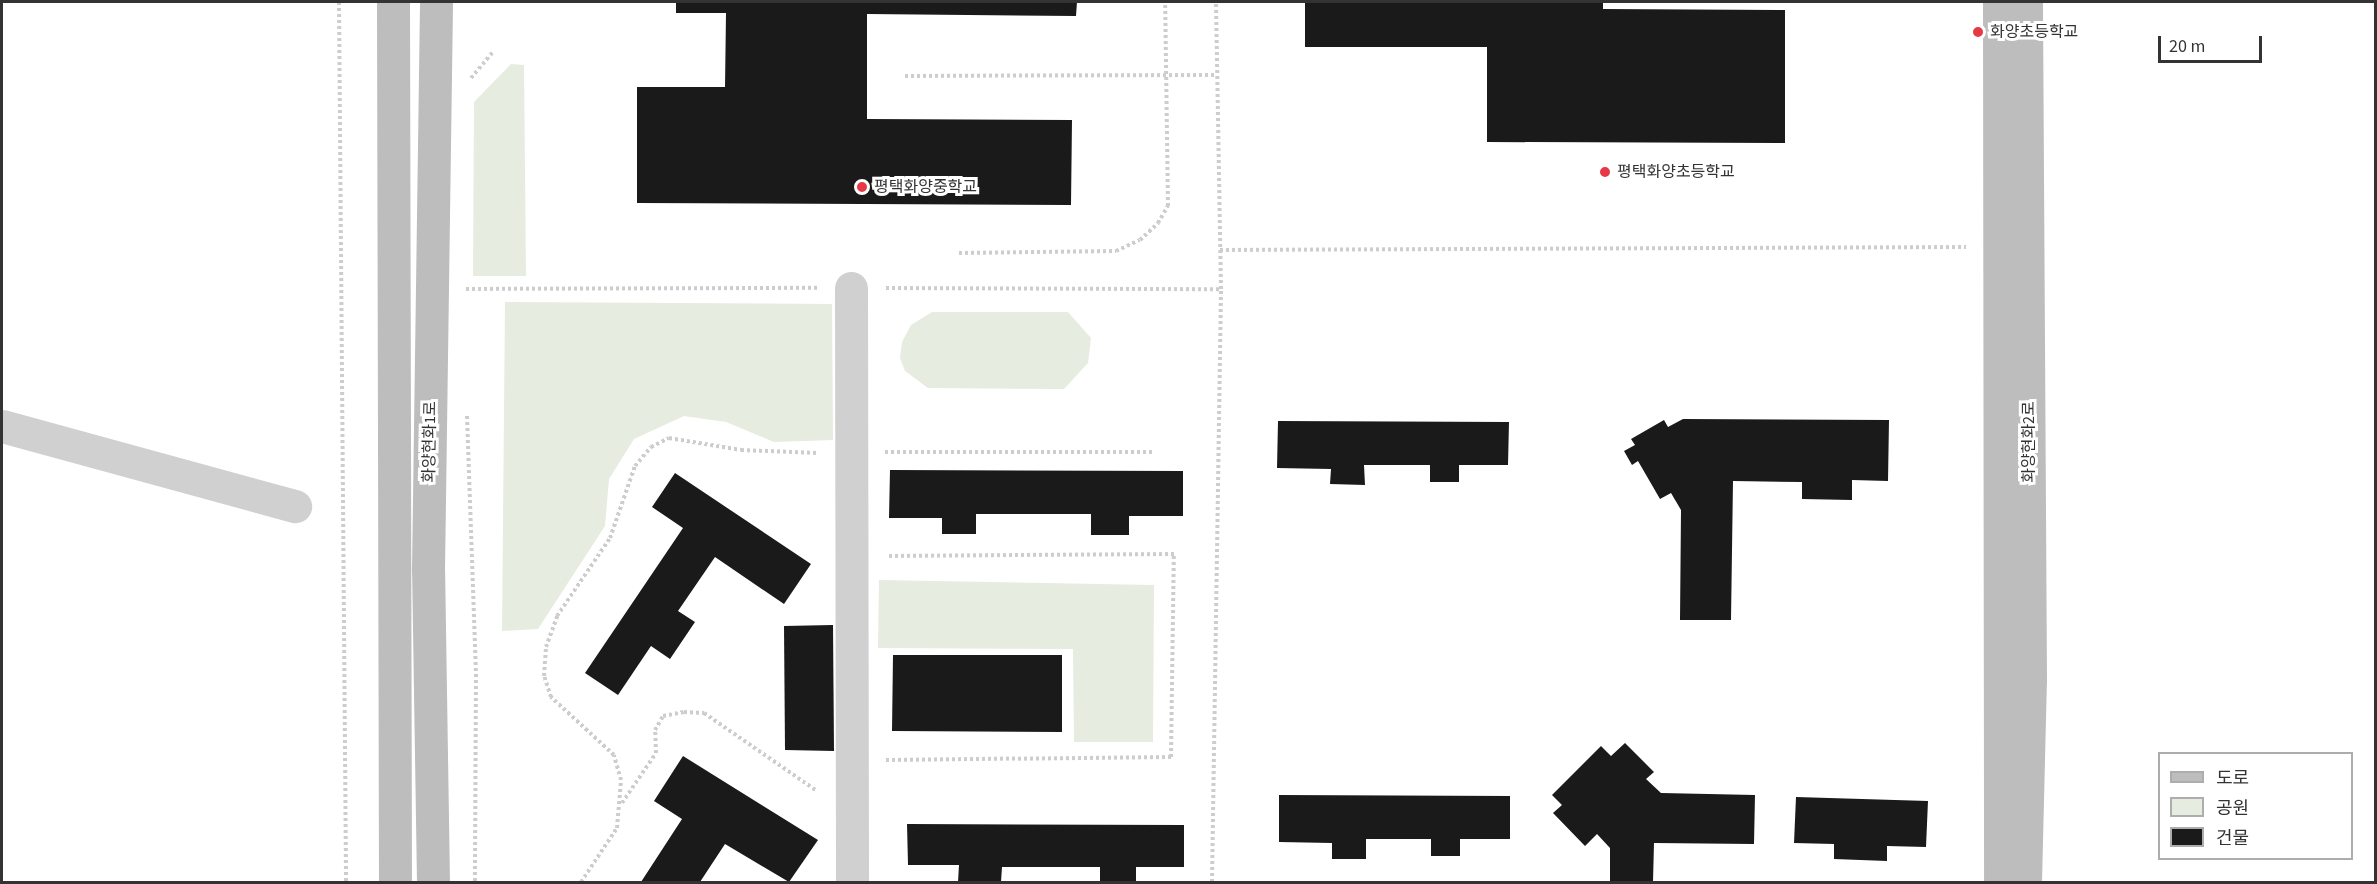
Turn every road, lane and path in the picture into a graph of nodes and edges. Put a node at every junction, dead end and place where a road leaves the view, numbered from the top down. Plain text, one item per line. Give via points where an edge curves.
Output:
1 (339, 2) edge
2 (393, 2) edge
3 (436, 2) edge
4 (1165, 2) edge
5 (1216, 2) edge
6 (1999, 2) edge
7 (2026, 2) edge
8 (494, 51) dead end
9 (1167, 75) junction
10 (1217, 75) junction
11 (905, 76) dead end
12 (468, 85) dead end
13 (1978, 247) dead end
14 (1220, 250) junction
15 (959, 252) dead end
16 (463, 277) dead end
17 (851, 288) dead end
18 (463, 300) dead end
19 (467, 405) dead end
20 (2, 426) edge
21 (851, 452) junction
22 (1155, 452) dead end
23 (296, 506) dead end
24 (852, 556) junction
25 (852, 760) junction
26 (622, 804) junction
27 (852, 815) junction
28 (346, 882) edge
29 (395, 882) edge
30 (433, 882) edge
31 (475, 882) edge
32 (581, 882) edge
33 (852, 882) edge
34 (1212, 882) edge
35 (2000, 882) edge
36 (2025, 882) edge

1 - 28 path
2 - 29 street
3 - 30 street, 화양현화1로 via 428,570
4 - 9 path
5 - 10 path
6 - 35 street, 화양현화2로
7 - 36 street, 화양현화2로 via 2030,680
8 - 12 path
9 - 10 path
9 - 11 path
9 - 15 path via 1168,206 1140,240 1116,251
10 - 14 path
13 - 14 path
14 - 34 path
16 - 18 path
17 - 21 street
19 - 31 path via 476,674
20 - 23 street
21 - 22 path
21 - 24 street
21 - 26 path via 741,450 669,438 651,447 635,466 610,538 557,616 546,647 544,676 551,697 614,755
24 - 25 street
24 - 25 path via 1174,554 1171,757
25 - 27 street
26 - 27 path via 656,753 655,730 663,716 684,712 704,713
26 - 32 path via 618,828
27 - 33 street

